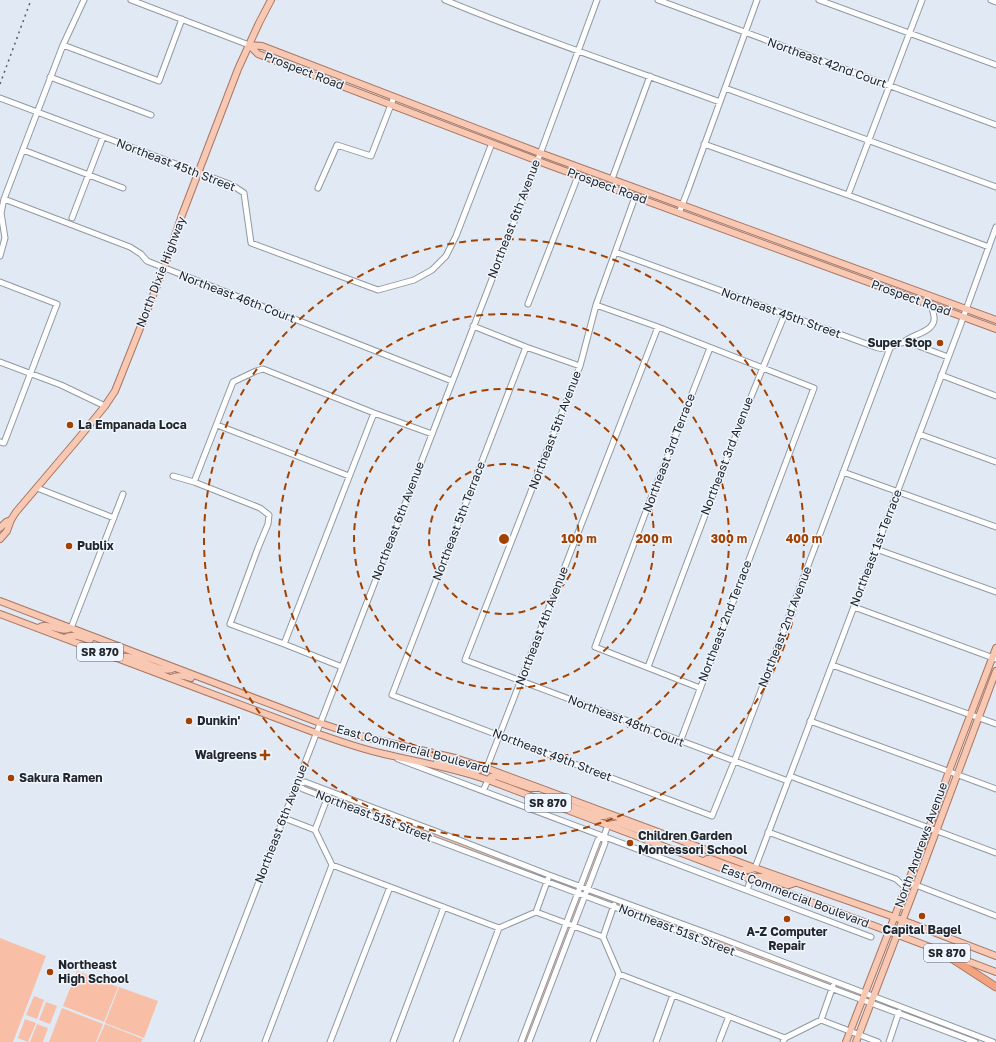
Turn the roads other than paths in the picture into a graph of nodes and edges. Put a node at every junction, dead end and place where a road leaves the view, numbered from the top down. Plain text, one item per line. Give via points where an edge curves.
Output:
1 (84, 0) edge
2 (131, 0) edge
3 (271, 0) edge
4 (445, 0) edge
5 (597, 0) edge
6 (658, 0) edge
7 (757, 0) edge
8 (819, 0) edge
9 (922, 0) edge
10 (991, 0) edge
11 (996, 2) edge
12 (182, 20) junction
13 (745, 32) junction
14 (909, 33) junction
15 (63, 45) junction
16 (249, 45) junction
17 (578, 52) junction
18 (996, 65) edge
19 (650, 76) junction
20 (50, 77) junction
21 (889, 86) junction
22 (725, 88) junction
23 (394, 97) junction
24 (0, 98) edge
25 (720, 102) junction
26 (391, 105) junction
27 (37, 112) junction
28 (151, 114) dead end
29 (996, 125) edge
30 (103, 136) junction
31 (869, 140) junction
32 (492, 143) junction
33 (704, 144) junction
34 (23, 150) junction
35 (540, 153) junction
36 (537, 161) junction
37 (199, 173) junction
38 (89, 175) junction
39 (578, 176) junction
40 (612, 179) junction
41 (996, 187) edge
42 (123, 188) dead end
43 (318, 188) dead end
44 (848, 195) junction
45 (635, 197) junction
46 (4, 199) junction
47 (682, 205) junction
48 (679, 213) junction
49 (72, 218) dead end
50 (996, 227) edge
51 (989, 247) junction
52 (615, 252) junction
53 (0, 256) edge
54 (824, 257) junction
55 (821, 265) junction
56 (164, 268) junction
57 (0, 282) edge
58 (528, 304) dead end
59 (596, 305) junction
60 (931, 305) junction
61 (966, 309) junction
62 (785, 314) junction
63 (963, 317) junction
64 (996, 320) edge
65 (473, 326) junction
66 (658, 327) junction
67 (996, 329) edge
68 (904, 342) junction
69 (526, 347) junction
70 (710, 348) junction
71 (890, 348) junction
72 (948, 357) junction
73 (0, 362) edge
74 (580, 366) junction
75 (762, 367) junction
76 (30, 373) junction
77 (941, 375) junction
78 (452, 381) junction
79 (996, 396) edge
80 (105, 406) junction
81 (374, 413) junction
82 (217, 425) junction
83 (432, 434) junction
84 (919, 434) junction
85 (2, 442) edge
86 (996, 462) edge
87 (843, 472) junction
88 (174, 476) dead end
89 (349, 476) junction
90 (194, 482) junction
91 (37, 488) junction
92 (897, 492) junction
93 (123, 494) dead end
94 (114, 518) junction
95 (11, 520) junction
96 (996, 527) edge
97 (0, 528) edge
98 (0, 539) edge
99 (876, 549) junction
100 (996, 592) edge
101 (0, 602) edge
102 (854, 607) junction
103 (0, 614) edge
104 (38, 628) junction
105 (71, 628) junction
106 (64, 638) junction
107 (112, 644) junction
108 (284, 644) junction
109 (996, 648) edge
110 (116, 658) junction
111 (994, 658) edge
112 (465, 660) joint
113 (832, 665) junction
114 (342, 667) junction
115 (648, 667) junction
116 (174, 668) junction
117 (996, 671) edge
118 (171, 678) junction
119 (521, 680) junction
120 (700, 688) junction
121 (232, 690) junction
122 (392, 695) joint
123 (971, 714) junction
124 (978, 717) junction
125 (810, 722) junction
126 (320, 723) junction
127 (996, 724) edge
128 (316, 733) junction
129 (499, 735) junction
130 (680, 742) junction
131 (383, 754) junction
132 (734, 762) junction
133 (435, 765) junction
134 (486, 768) junction
135 (949, 771) junction
136 (957, 775) junction
137 (790, 776) junction
138 (488, 780) junction
139 (788, 781) junction
140 (297, 784) junction
141 (539, 787) junction
142 (996, 790) edge
143 (483, 791) junction
144 (330, 792) junction
145 (327, 798) junction
146 (554, 805) junction
147 (609, 814) junction
148 (712, 816) joint
149 (284, 818) junction
150 (608, 825) junction
151 (929, 828) junction
152 (315, 830) junction
153 (936, 831) junction
154 (768, 832) junction
155 (604, 836) junction
156 (668, 836) junction
157 (459, 840) junction
158 (456, 848) junction
159 (996, 853) edge
160 (704, 862) junction
161 (332, 865) junction
162 (755, 868) junction
163 (549, 875) junction
164 (751, 879) junction
165 (547, 882) junction
166 (794, 883) junction
167 (907, 885) junction
168 (916, 885) junction
169 (390, 887) junction
170 (580, 887) junction
171 (588, 889) junction
172 (747, 890) junction
173 (578, 893) junction
174 (585, 896) junction
175 (616, 900) junction
176 (444, 907) junction
177 (614, 907) junction
178 (536, 912) junction
179 (996, 916) edge
180 (894, 917) junction
181 (902, 920) junction
182 (566, 924) junction
183 (573, 926) junction
184 (499, 928) junction
185 (889, 932) junction
186 (897, 935) junction
187 (603, 937) junction
188 (871, 937) dead end
189 (723, 939) junction
190 (720, 947) junction
191 (939, 950) junction
192 (996, 956) edge
193 (996, 972) edge
194 (619, 974) junction
195 (835, 982) junction
196 (996, 987) edge
197 (832, 989) junction
198 (865, 993) junction
199 (674, 995) junction
200 (874, 997) junction
201 (862, 1000) junction
202 (871, 1004) junction
203 (900, 1007) junction
204 (898, 1014) junction
205 (729, 1016) junction
206 (821, 1020) junction
207 (850, 1031) junction
208 (859, 1035) junction
209 (784, 1040) edge
210 (197, 1042) edge
211 (265, 1042) edge
212 (330, 1042) edge
213 (393, 1042) edge
214 (456, 1042) edge
215 (521, 1042) edge
216 (529, 1042) edge
217 (593, 1042) edge
218 (656, 1042) edge
219 (719, 1042) edge
220 (846, 1042) edge
221 (856, 1042) edge
222 (878, 1042) edge
223 (889, 1042) edge
224 (975, 1042) edge
225 (993, 1042) edge

1 - 15 street
2 - 12 street
3 - 16 main road, North Dixie Highway
4 - 17 street
5 - 17 street, Northeast 6th Avenue
6 - 13 street, Northeast 42nd Court
7 - 13 street
8 - 14 street
9 - 14 street
10 - 11 street
12 - 15 street via 159,81
12 - 16 street
13 - 21 street, Northeast 42nd Court
13 - 22 street
14 - 18 street
14 - 21 street
15 - 20 street
16 - 23 main road, Prospect Road via 262,46
16 - 26 main road, Prospect Road via 258,54
16 - 37 main road, North Dixie Highway
17 - 19 street
17 - 35 street, Northeast 6th Avenue
19 - 25 street
19 - 40 street
20 - 27 street
20 - 28 street
21 - 29 street, Northeast 42nd Court
21 - 31 street
22 - 25 street
22 - 31 street
23 - 26 street
23 - 35 main road, Prospect Road
24 - 27 street, Northeast 45th Street
25 - 33 street
26 - 32 main road, Prospect Road
26 - 43 street via 371,156 338,145
27 - 30 street, Northeast 45th Street
27 - 34 street
30 - 37 street, Northeast 45th Street
30 - 38 street
31 - 41 street
31 - 44 street
32 - 36 main road, Prospect Road
32 - 37 street, Northeast 45th Street via 446,256 432,270 414,280 378,290 252,243 244,193 232,185
33 - 44 street
33 - 47 street
34 - 38 street
34 - 46 street
35 - 36 street, Northeast 6th Avenue
35 - 40 main road, Prospect Road
36 - 39 main road, Prospect Road
36 - 65 street, Northeast 6th Avenue
37 - 56 main road, North Dixie Highway
38 - 42 street
38 - 49 street
39 - 45 main road, Prospect Road
39 - 58 street
40 - 47 main road, Prospect Road
44 - 51 street
45 - 48 main road, Prospect Road
45 - 52 street, Northeast 5th Avenue
46 - 53 street via 1,213 5,238
46 - 56 street, Northeast 46th Court via 130,247 147,261
47 - 48 street
47 - 54 main road, Prospect Road
48 - 55 main road, Prospect Road
50 - 51 street, Northeast 1st Terrace
51 - 61 street, Northeast 1st Terrace
52 - 59 street, Northeast 5th Avenue
52 - 62 street, Northeast 45th Street
54 - 55 main road
54 - 61 main road, Prospect Road
55 - 60 main road, Prospect Road
56 - 78 street, Northeast 46th Court
56 - 80 main road, North Dixie Highway via 115,391
57 - 76 street via 57,304
59 - 66 street
59 - 74 street, Northeast 5th Avenue
60 - 63 main road, Prospect Road
60 - 68 street via 934,322 928,329
61 - 63 street, Northeast 1st Terrace
61 - 64 main road, Prospect Road
62 - 71 street, Northeast 45th Street via 875,347
62 - 75 street, Northeast 3rd Avenue
63 - 67 main road, Prospect Road
63 - 72 street, Northeast 1st Terrace
65 - 69 street
65 - 78 street, Northeast 6th Avenue
66 - 70 street
66 - 119 street, Northeast 4th Avenue
68 - 71 street
68 - 72 street
69 - 74 street
69 - 122 street, Northeast 5th Terrace
70 - 75 street
70 - 115 street, Northeast 3rd Terrace via 595,647
71 - 87 street, Northeast 2nd Avenue
72 - 77 street, Northeast 1st Terrace
73 - 76 street
74 - 112 street, Northeast 5th Avenue
75 - 115 street, Northeast 3rd Avenue
75 - 120 street, Northeast 2nd Terrace via 814,388
76 - 80 street
76 - 85 street
77 - 79 street
77 - 84 street, Northeast 1st Terrace
78 - 83 street, Northeast 6th Avenue
80 - 91 main road, North Dixie Highway
81 - 82 street via 263,369 233,382
81 - 83 street
81 - 89 street
82 - 89 street
82 - 90 street
83 - 114 street, Northeast 6th Avenue
84 - 86 street
84 - 92 street, Northeast 1st Terrace
87 - 92 street
87 - 132 street, Northeast 2nd Avenue
88 - 90 street
89 - 108 street
90 - 108 street via 260,508 268,516 268,524 230,624
91 - 94 street
91 - 95 main road, North Dixie Highway
92 - 96 street
92 - 99 street, Northeast 1st Terrace
93 - 94 street
94 - 105 street
95 - 97 main road, North Dixie Highway
95 - 98 main road, North Dixie Highway via 7,531
99 - 100 street
99 - 102 street, Northeast 1st Terrace
101 - 105 main road, East Commercial Boulevard / SR 870
102 - 111 street
102 - 113 street, Northeast 1st Terrace
103 - 104 main road, East Commercial Boulevard / SR 870
104 - 105 main road
104 - 106 main road, East Commercial Boulevard / SR 870
105 - 107 main road, East Commercial Boulevard / SR 870
106 - 107 main road via 77,636 104,645
106 - 110 main road, East Commercial Boulevard / SR 870
107 - 116 main road, East Commercial Boulevard / SR 870
108 - 114 street
109 - 111 main road, North Andrews Avenue
110 - 116 main road via 128,656 163,670
110 - 118 main road, East Commercial Boulevard / SR 870
111 - 123 main road, North Andrews Avenue
112 - 119 street, Northeast 48th Court
113 - 123 street
113 - 125 street, Northeast 1st Terrace
114 - 126 street, Northeast 6th Avenue
115 - 120 street
116 - 121 main road, East Commercial Boulevard / SR 870
117 - 124 main road, North Andrews Avenue
118 - 121 main road via 182,676 221,690
118 - 128 main road, East Commercial Boulevard / SR 870
119 - 129 street, Northeast 4th Avenue
119 - 130 street, Northeast 48th Court
120 - 130 street, Northeast 2nd Terrace
121 - 126 main road, East Commercial Boulevard / SR 870
122 - 129 street, Northeast 49th Street
123 - 124 street
123 - 135 main road, North Andrews Avenue
124 - 127 street
124 - 136 main road, North Andrews Avenue
125 - 135 street
125 - 137 street, Northeast 1st Terrace
126 - 128 street, Northeast 6th Avenue
126 - 134 main road, East Commercial Boulevard / SR 870 via 356,735 455,758
128 - 131 main road, East Commercial Boulevard / SR 870
128 - 140 street, Northeast 6th Avenue
129 - 134 street, Northeast 4th Avenue
129 - 148 street, Northeast 49th Street
130 - 132 street, Northeast 48th Court
131 - 133 main road, East Commercial Boulevard / SR 870
131 - 143 street
132 - 139 street, Northeast 48th Court
132 - 148 street, Northeast 2nd Avenue
133 - 134 main road via 442,761 476,771
133 - 138 main road, East Commercial Boulevard / SR 870
134 - 141 main road, East Commercial Boulevard / SR 870
135 - 136 street
135 - 151 main road, North Andrews Avenue
136 - 142 street
136 - 153 main road, North Andrews Avenue
137 - 139 street, Northeast 1st Terrace
137 - 151 street
138 - 141 main road via 496,776 530,788
138 - 143 street
138 - 146 main road, East Commercial Boulevard / SR 870
139 - 154 street, Northeast 1st Terrace
140 - 144 street, Northeast 51st Street via 305,782
140 - 145 street, Northeast 51st Street
140 - 149 street, Northeast 6th Avenue
141 - 147 main road, East Commercial Boulevard / SR 870
143 - 155 street
144 - 145 street
144 - 157 street, Northeast 51st Street
145 - 152 street
145 - 158 street, Northeast 51st Street
146 - 147 main road via 562,803 598,816
146 - 150 main road, East Commercial Boulevard / SR 870
147 - 156 main road, East Commercial Boulevard / SR 870
149 - 152 street
149 - 210 street, Northeast 6th Avenue
150 - 155 street
150 - 156 main road via 619,823 660,838
150 - 160 main road, East Commercial Boulevard / SR 870
151 - 153 street
151 - 167 main road, North Andrews Avenue
152 - 161 street
153 - 159 street
153 - 168 main road, North Andrews Avenue
154 - 162 street, Northeast 1st Terrace
154 - 167 street
155 - 170 street via 598,840
155 - 171 street via 605,843
155 - 172 street
156 - 162 main road, East Commercial Boulevard / SR 870
157 - 158 street
157 - 163 street, Northeast 51st Street
158 - 165 street, Northeast 51st Street
160 - 162 main road via 711,859 745,871
160 - 164 main road, East Commercial Boulevard / SR 870
161 - 169 street
161 - 211 street
162 - 166 main road, East Commercial Boulevard / SR 870
163 - 165 street
163 - 170 street, Northeast 51st Street
164 - 166 main road via 763,877 787,885
164 - 172 street
164 - 185 main road, East Commercial Boulevard / SR 870
165 - 173 street, Northeast 51st Street
165 - 178 street
166 - 180 main road, East Commercial Boulevard / SR 870
167 - 168 street
167 - 180 main road, North Andrews Avenue
168 - 179 street
168 - 181 main road, North Andrews Avenue
169 - 176 street
169 - 212 street
170 - 171 street, Northeast 51st Street
170 - 173 street
171 - 174 street
171 - 175 street, Northeast 51st Street
172 - 188 street
173 - 174 street, Northeast 51st Street
173 - 182 street
174 - 177 street, Northeast 51st Street
174 - 183 street
175 - 177 street
175 - 189 street, Northeast 51st Street
176 - 184 street
176 - 213 street
177 - 187 street
177 - 190 street, Northeast 51st Street
178 - 182 street
178 - 184 street
180 - 181 main road, SR 870
180 - 185 main road, North Andrews Avenue
181 - 186 main road, North Andrews Avenue
181 - 192 main road, SR 870
182 - 183 street
182 - 215 street
183 - 187 street
183 - 216 street
184 - 214 street
185 - 186 main road, SR 870
185 - 198 main road, North Andrews Avenue
186 - 191 main road, SR 870
186 - 200 main road, North Andrews Avenue
187 - 194 street
189 - 190 street
189 - 195 street, Northeast 51st Street
190 - 197 street, Northeast 51st Street
191 - 193 main road, SR 870
191 - 196 highway
194 - 199 street
194 - 217 street
195 - 197 street
195 - 198 street, Northeast 51st Street
197 - 201 street, Northeast 51st Street
197 - 206 street
198 - 200 street, Northeast 51st Street
198 - 201 main road, North Andrews Avenue
199 - 205 street
199 - 218 street
200 - 202 main road, North Andrews Avenue
200 - 203 street, Northeast 51st Street
201 - 202 street, Northeast 51st Street
201 - 207 main road, North Andrews Avenue
202 - 204 street, Northeast 51st Street
202 - 208 main road, North Andrews Avenue
203 - 204 street
203 - 225 street, Northeast 51st Street
204 - 223 street
204 - 224 street, Northeast 51st Street
205 - 209 street
205 - 219 street
206 - 207 street
206 - 209 street
207 - 208 street
207 - 220 main road, North Andrews Avenue
208 - 221 main road, North Andrews Avenue
208 - 222 street

